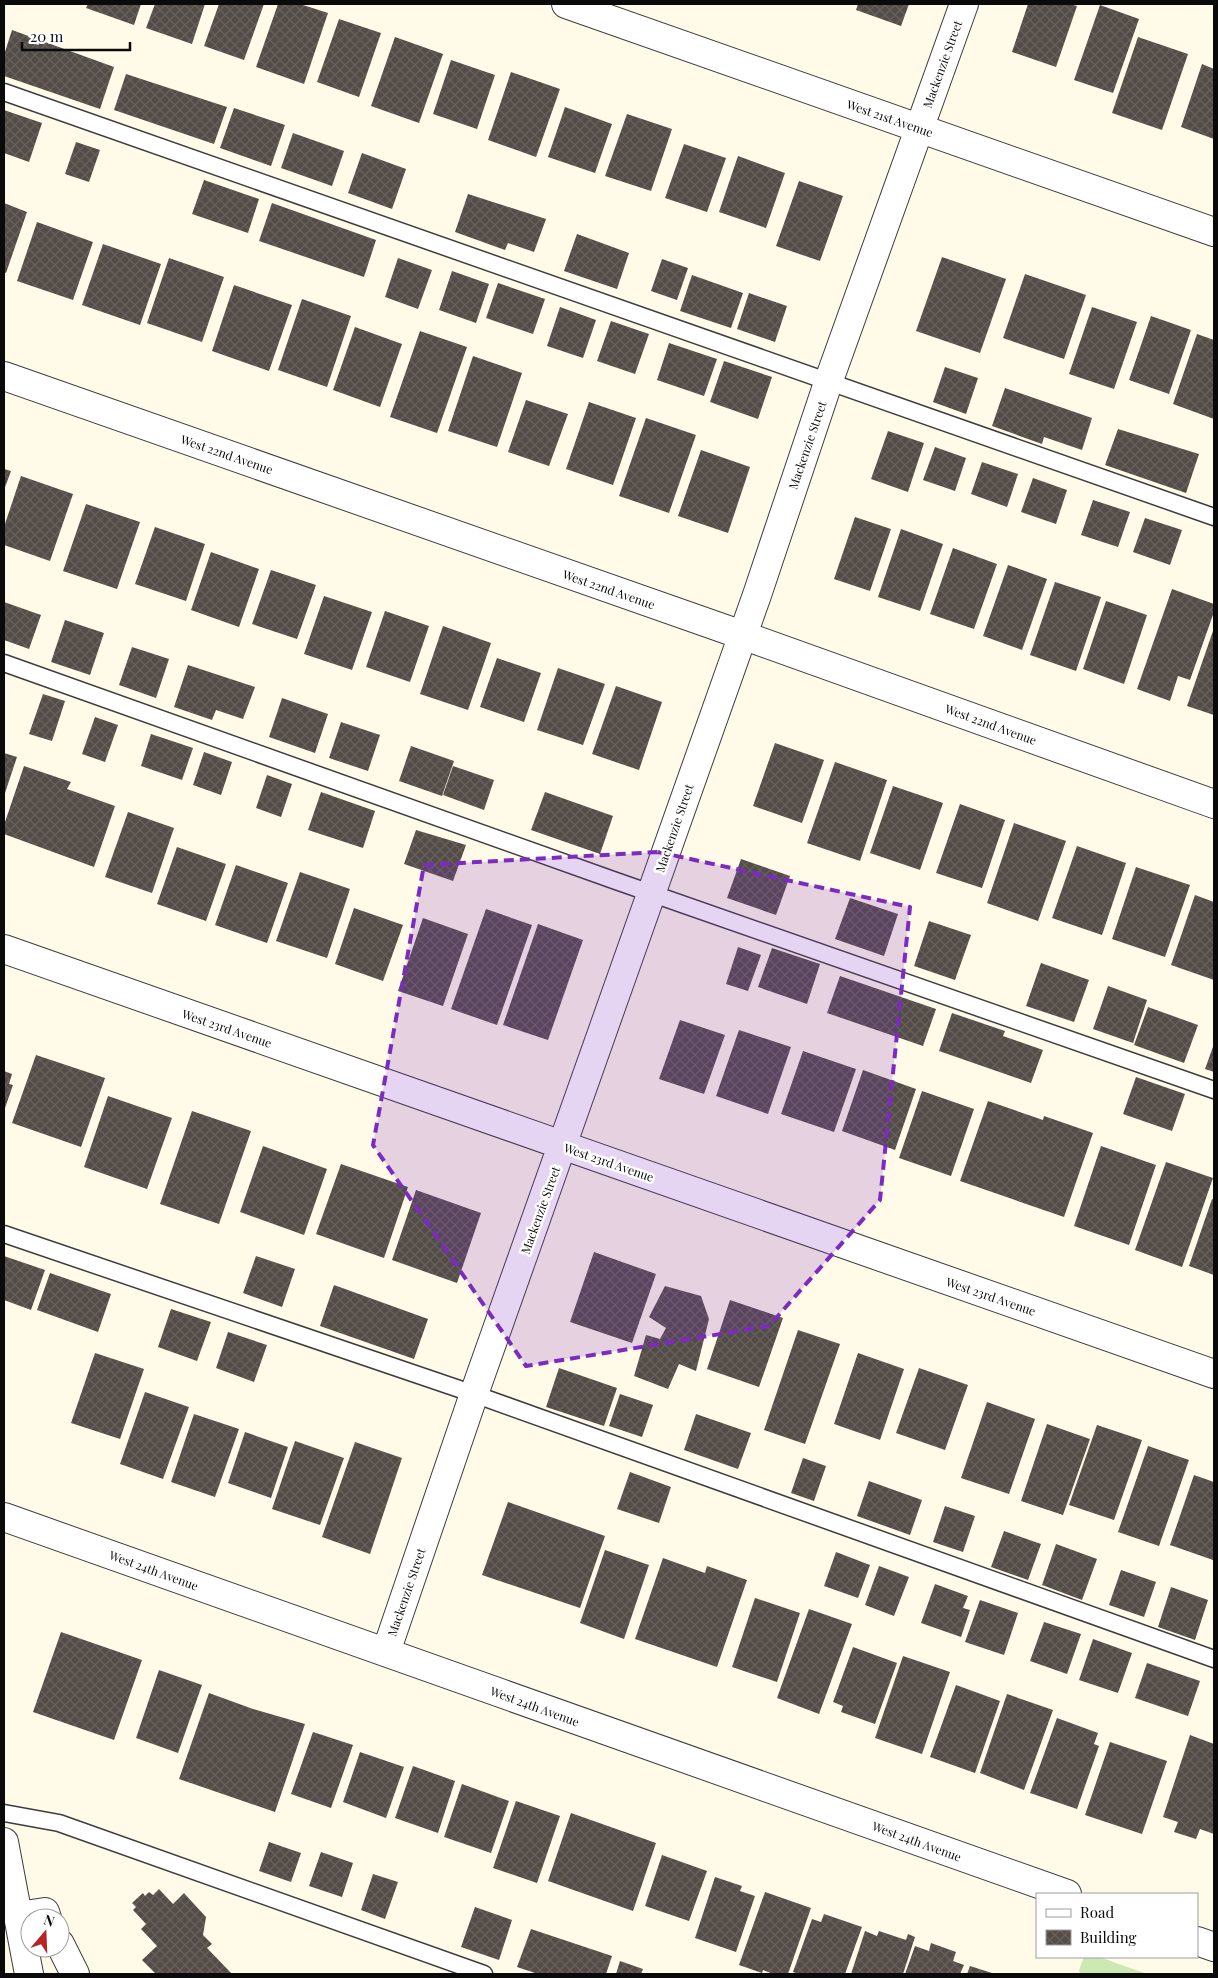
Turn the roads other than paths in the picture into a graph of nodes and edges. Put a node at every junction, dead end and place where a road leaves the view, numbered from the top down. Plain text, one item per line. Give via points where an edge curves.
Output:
1 (566, 4) edge
2 (964, 4) edge
3 (4, 92) edge
4 (919, 128) junction
5 (1214, 232) edge
6 (4, 376) edge
7 (828, 383) junction
8 (1214, 517) edge
9 (742, 635) junction
10 (4, 663) edge
11 (1214, 804) edge
12 (652, 894) junction
13 (4, 949) edge
14 (1214, 1090) edge
15 (562, 1146) junction
16 (4, 1234) edge
17 (1214, 1374) edge
18 (474, 1394) junction
19 (4, 1517) edge
20 (386, 1652) junction
21 (1214, 1659) edge
22 (4, 1813) edge
23 (4, 1842) edge
24 (1063, 1893) edge
25 (18, 1916) joint
26 (1198, 1941) edge
27 (1214, 1947) edge
28 (67, 1958) edge
29 (29, 1974) edge
30 (75, 1974) edge
31 (484, 1974) edge

1 - 4 street, West 21st Avenue
2 - 4 street, Mackenzie Street
3 - 7 lane
4 - 5 street, West 21st Avenue
4 - 7 street, Mackenzie Street
6 - 9 street, West 22nd Avenue
7 - 8 lane
7 - 9 street, Mackenzie Street
9 - 11 street, West 22nd Avenue
9 - 12 street, Mackenzie Street
10 - 12 lane
12 - 14 lane
12 - 15 street, Mackenzie Street
13 - 15 street, West 23rd Avenue
15 - 17 street, West 23rd Avenue
15 - 18 street, Mackenzie Street
16 - 18 lane
18 - 20 street, Mackenzie Street
18 - 21 lane
19 - 20 street, West 24th Avenue
20 - 24 street, West 24th Avenue
22 - 31 lane via 59,1823
23 - 25 street
25 - 29 street
26 - 27 street
28 - 30 street

